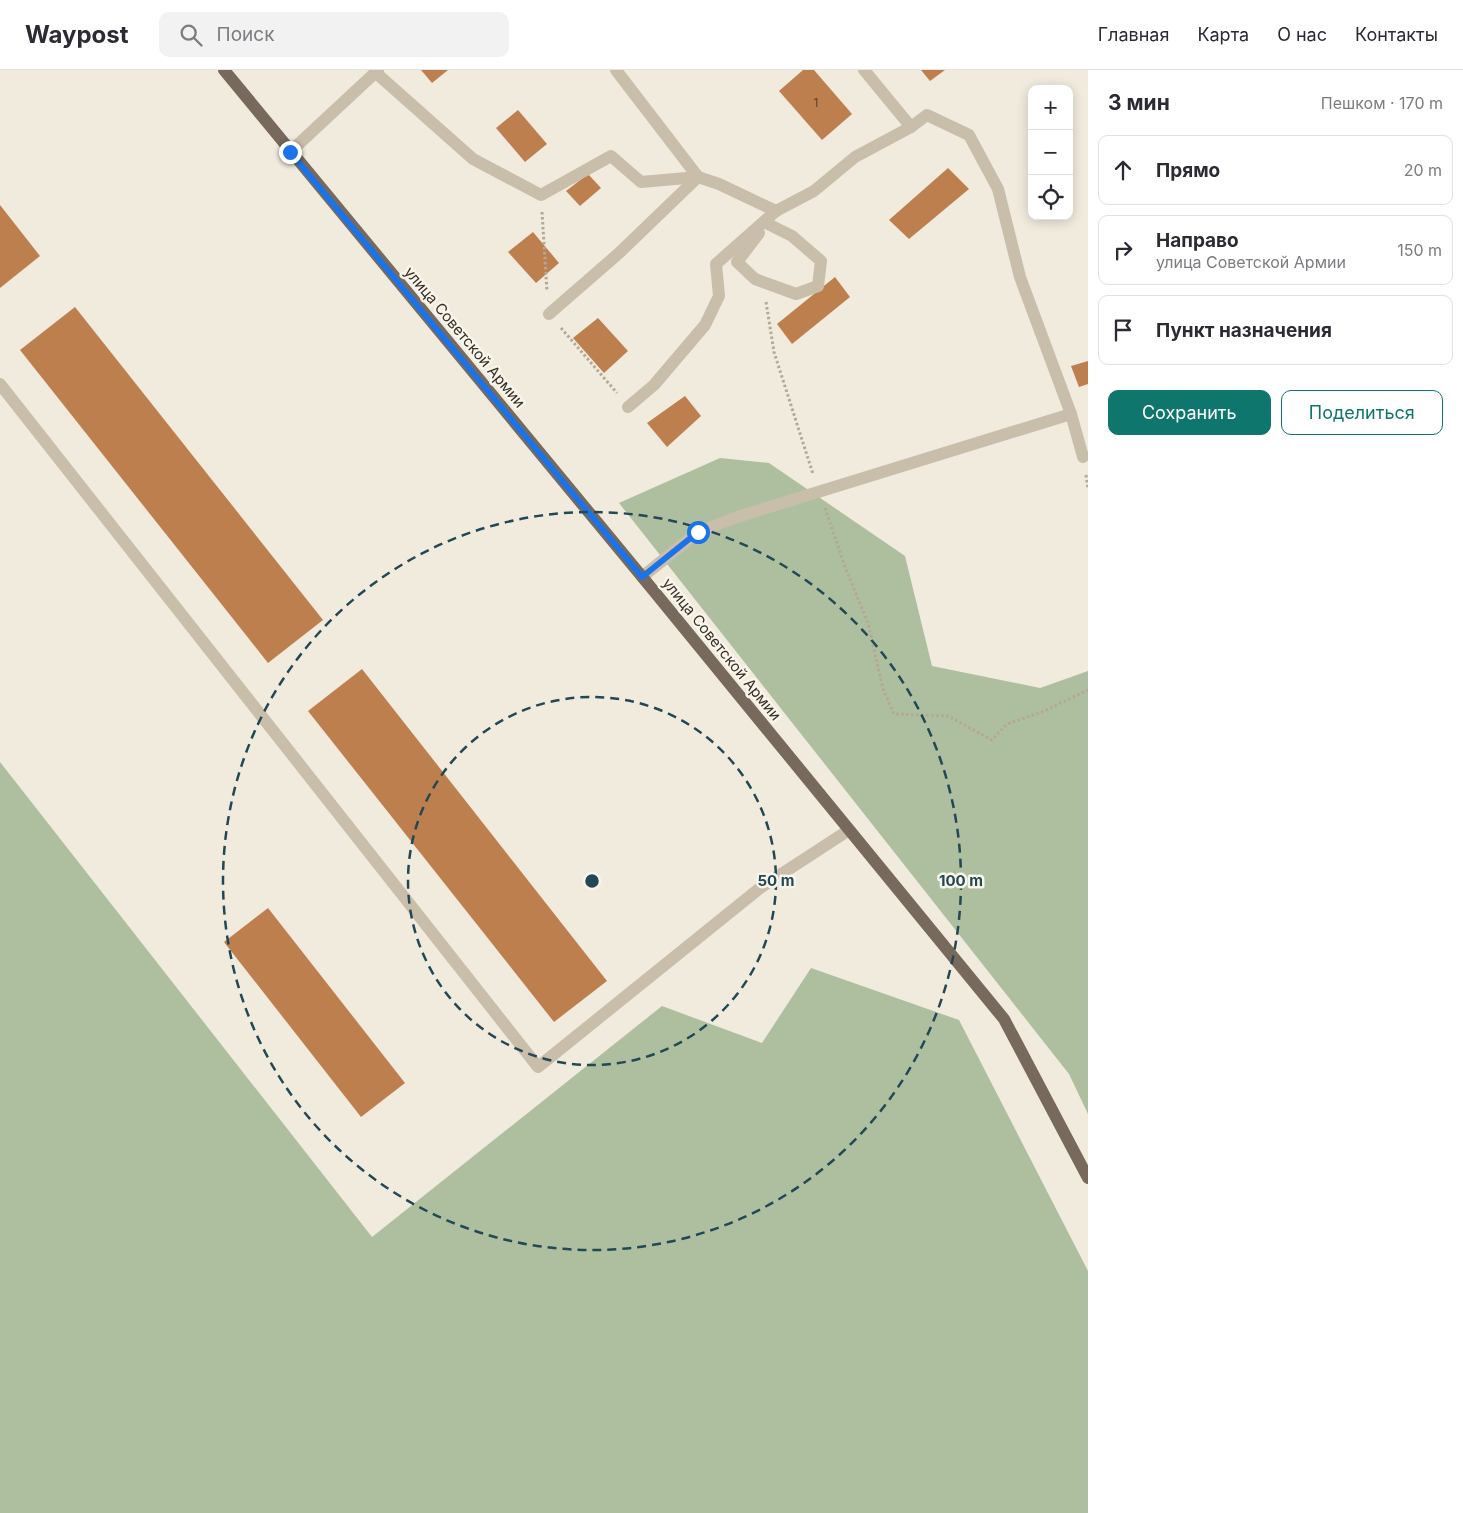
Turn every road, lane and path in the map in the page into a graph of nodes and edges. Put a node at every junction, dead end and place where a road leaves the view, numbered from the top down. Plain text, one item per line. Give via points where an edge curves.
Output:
1 (224, 70) edge
2 (616, 70) edge
3 (864, 70) edge
4 (376, 71) edge
5 (911, 127) junction
6 (290, 152) junction
7 (698, 176) junction
8 (776, 211) junction
9 (766, 224) junction
10 (762, 282) junction
11 (549, 314) dead end
12 (0, 384) edge
13 (628, 407) dead end
14 (1071, 414) junction
15 (1083, 457) dead end
16 (819, 492) junction
17 (642, 577) junction
18 (1088, 690) edge
19 (849, 830) junction
20 (1088, 1178) edge

1 - 6 main road, улица Советской Армии
2 - 7 lane
3 - 5 lane
4 - 6 lane
4 - 7 lane via 473,159 540,195 611,156 640,182
5 - 8 lane via 855,157 814,191
5 - 14 lane via 927,115 969,135 998,189 1020,278
6 - 17 main road, улица Советской Армии
7 - 8 lane
7 - 11 lane via 618,254
8 - 9 lane
8 - 13 lane via 716,264 720,296 705,325 654,385
9 - 10 lane via 737,262
9 - 10 lane via 792,236 820,261 818,286 810,289 796,294
10 - 16 path via 774,352
12 - 19 lane via 538,1067 760,888
14 - 15 lane
14 - 16 lane
16 - 17 lane via 698,532
16 - 18 path via 868,623 883,689 894,714 948,716 992,740 1007,724
17 - 19 main road, улица Советской Армии
19 - 20 main road, улица Советской Армии via 1004,1019

